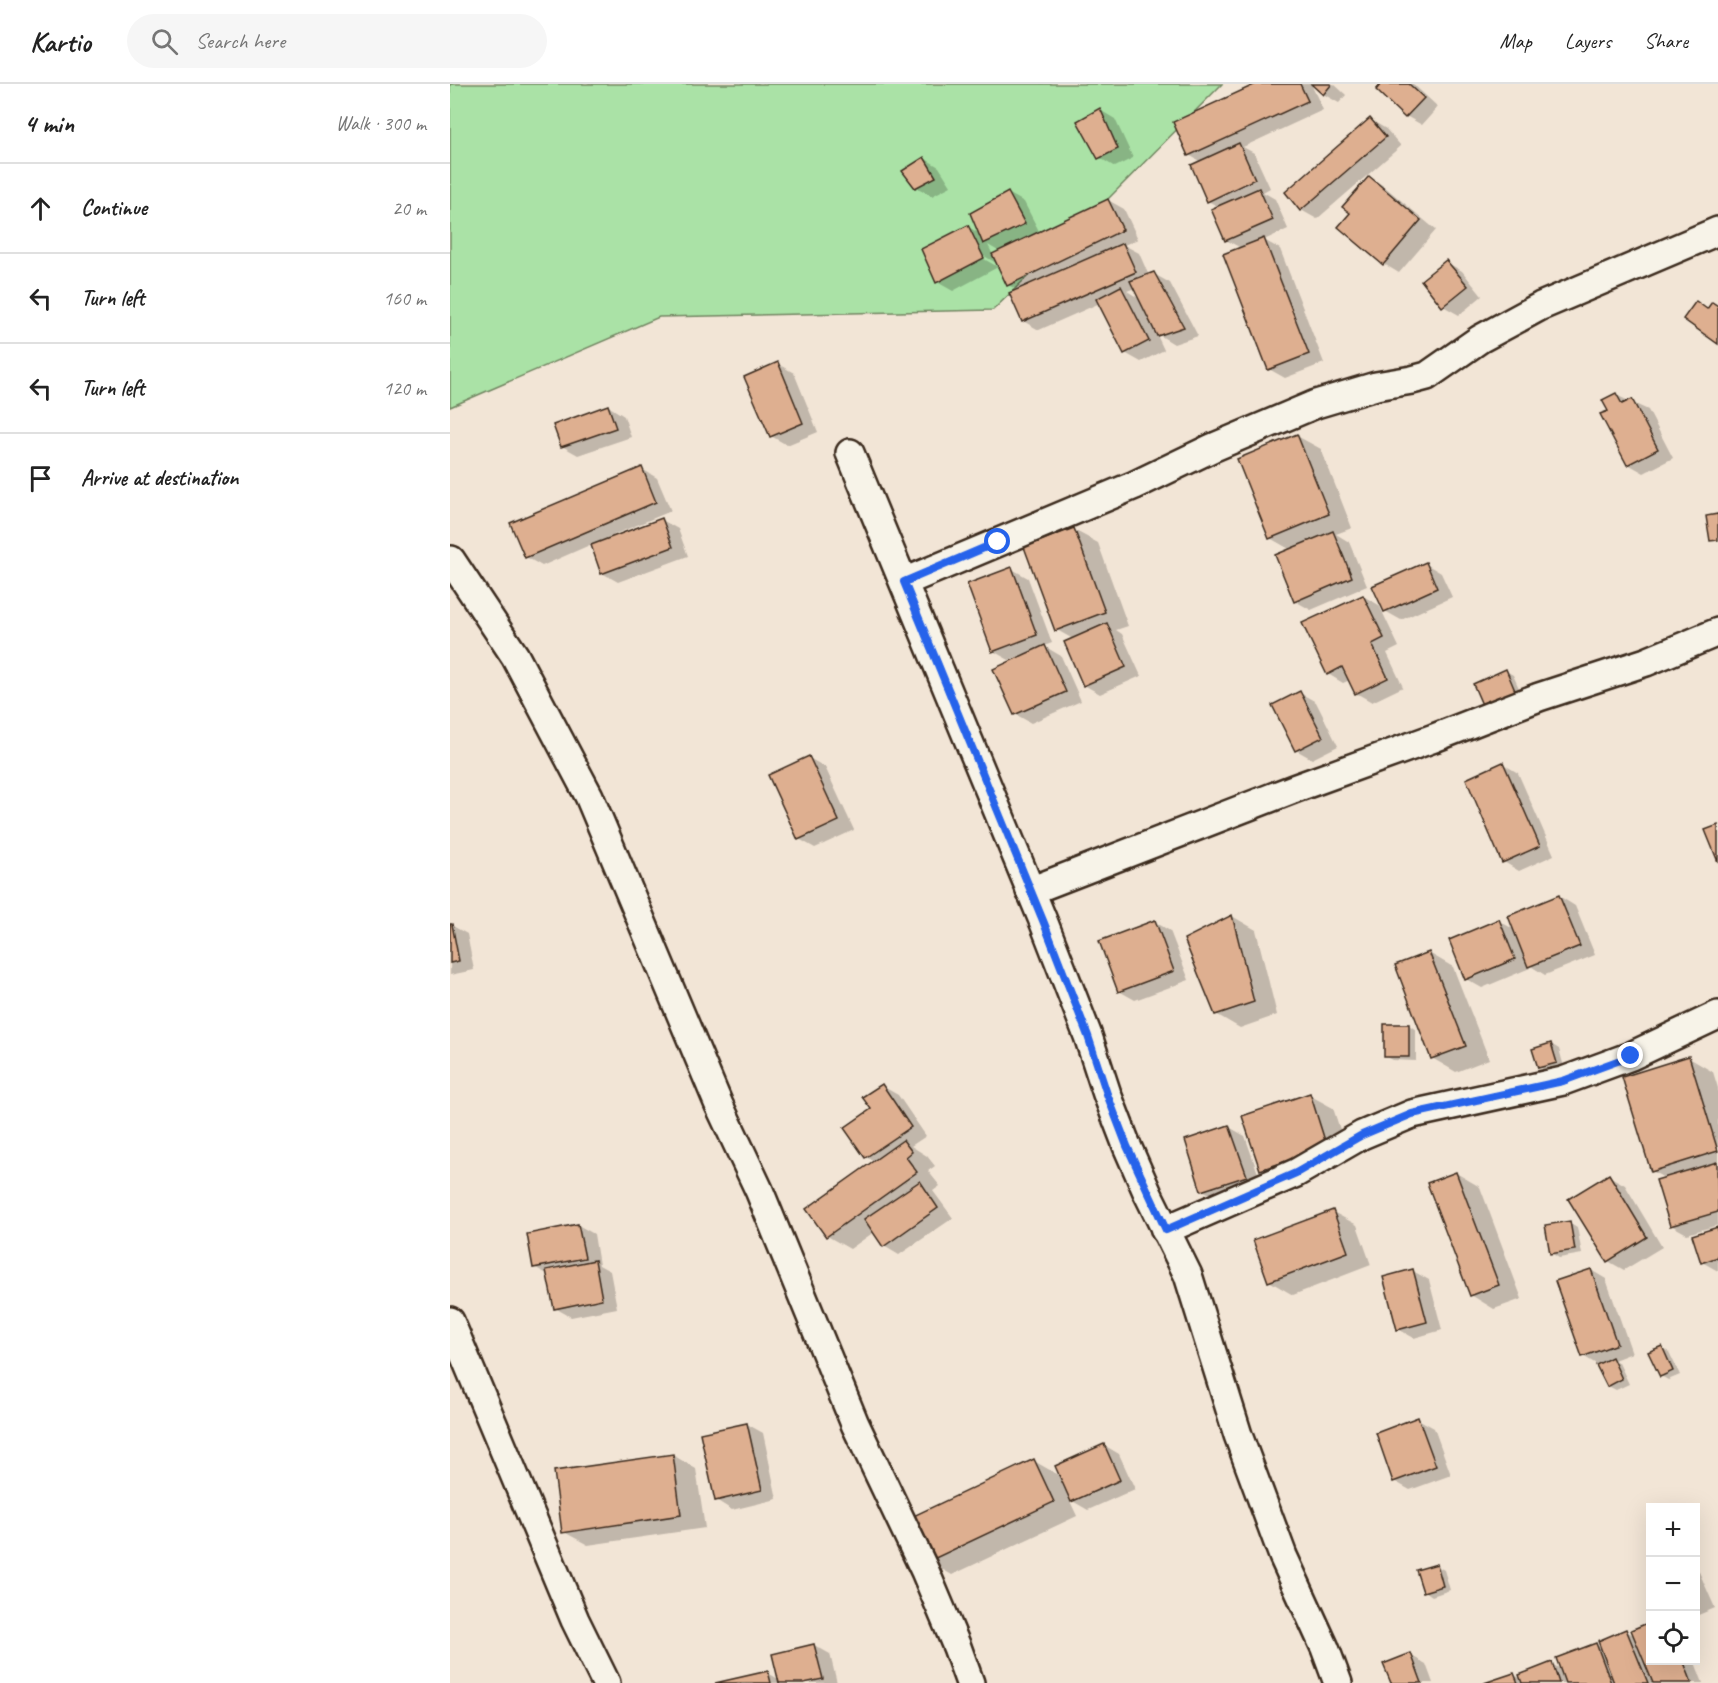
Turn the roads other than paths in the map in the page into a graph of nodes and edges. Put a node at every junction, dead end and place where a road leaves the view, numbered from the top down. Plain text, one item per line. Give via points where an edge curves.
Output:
1 (1718, 231) edge
2 (850, 453) dead end
3 (451, 560) edge
4 (904, 582) junction
5 (1718, 632) edge
6 (1030, 891) junction
7 (1718, 1015) edge
8 (1166, 1230) junction
9 (450, 1322) edge
10 (606, 1683) edge
11 (970, 1683) edge
12 (1338, 1683) edge

1 - 4 street via 1541,306 1480,339 1427,376 1316,404
2 - 4 street
3 - 11 street via 515,656 589,796 855,1424 925,1571
4 - 6 street
5 - 6 street
6 - 8 street via 1127,1146
7 - 8 street via 1631,1056 1563,1081 1412,1114 1362,1135 1296,1173
8 - 12 street via 1188,1275 1238,1435 1283,1556
9 - 10 street via 575,1620

